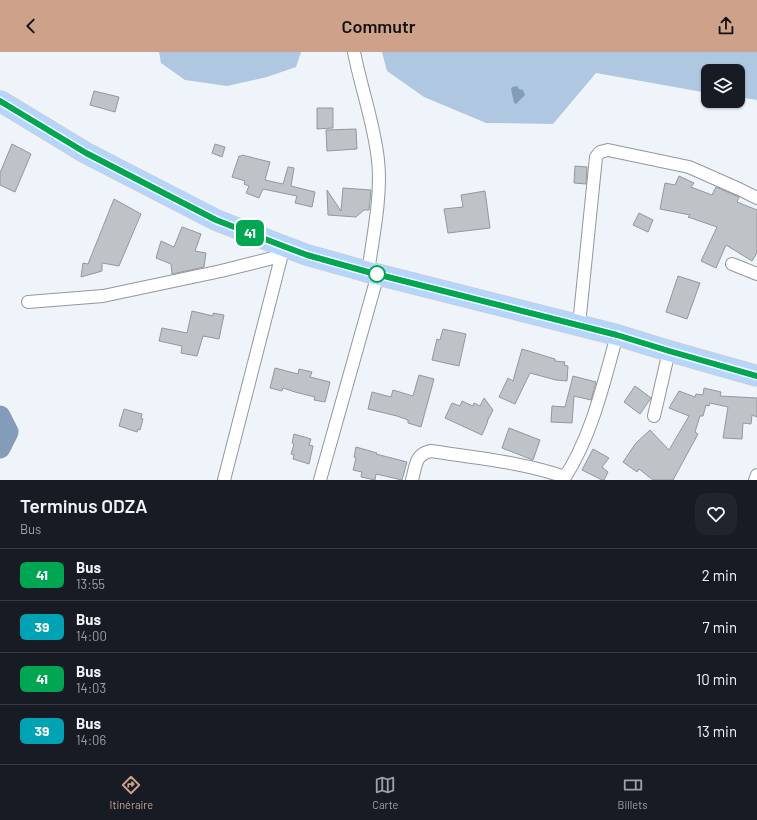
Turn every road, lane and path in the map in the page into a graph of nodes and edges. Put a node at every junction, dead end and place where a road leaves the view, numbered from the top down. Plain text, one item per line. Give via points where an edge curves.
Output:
1 (354, 52) edge
2 (0, 101) edge
3 (757, 198) edge
4 (282, 251) junction
5 (732, 264) dead end
6 (373, 273) junction
7 (757, 274) edge
8 (28, 302) dead end
9 (579, 325) junction
10 (617, 335) junction
11 (669, 351) junction
12 (757, 376) edge
13 (654, 416) dead end
14 (757, 475) edge
15 (564, 478) edge
16 (224, 480) edge
17 (320, 480) edge
18 (412, 480) edge
19 (755, 480) edge

1 - 6 street via 374,132 378,161
2 - 4 highway via 86,153
3 - 9 street via 689,167 608,150 598,154
4 - 6 highway
4 - 8 street via 214,273 103,296
4 - 16 street
5 - 7 street
6 - 9 highway
6 - 17 street
9 - 10 highway
10 - 11 highway
10 - 15 street via 590,424
11 - 12 highway
11 - 13 street
14 - 19 street
15 - 18 street via 546,470 431,451 418,457

